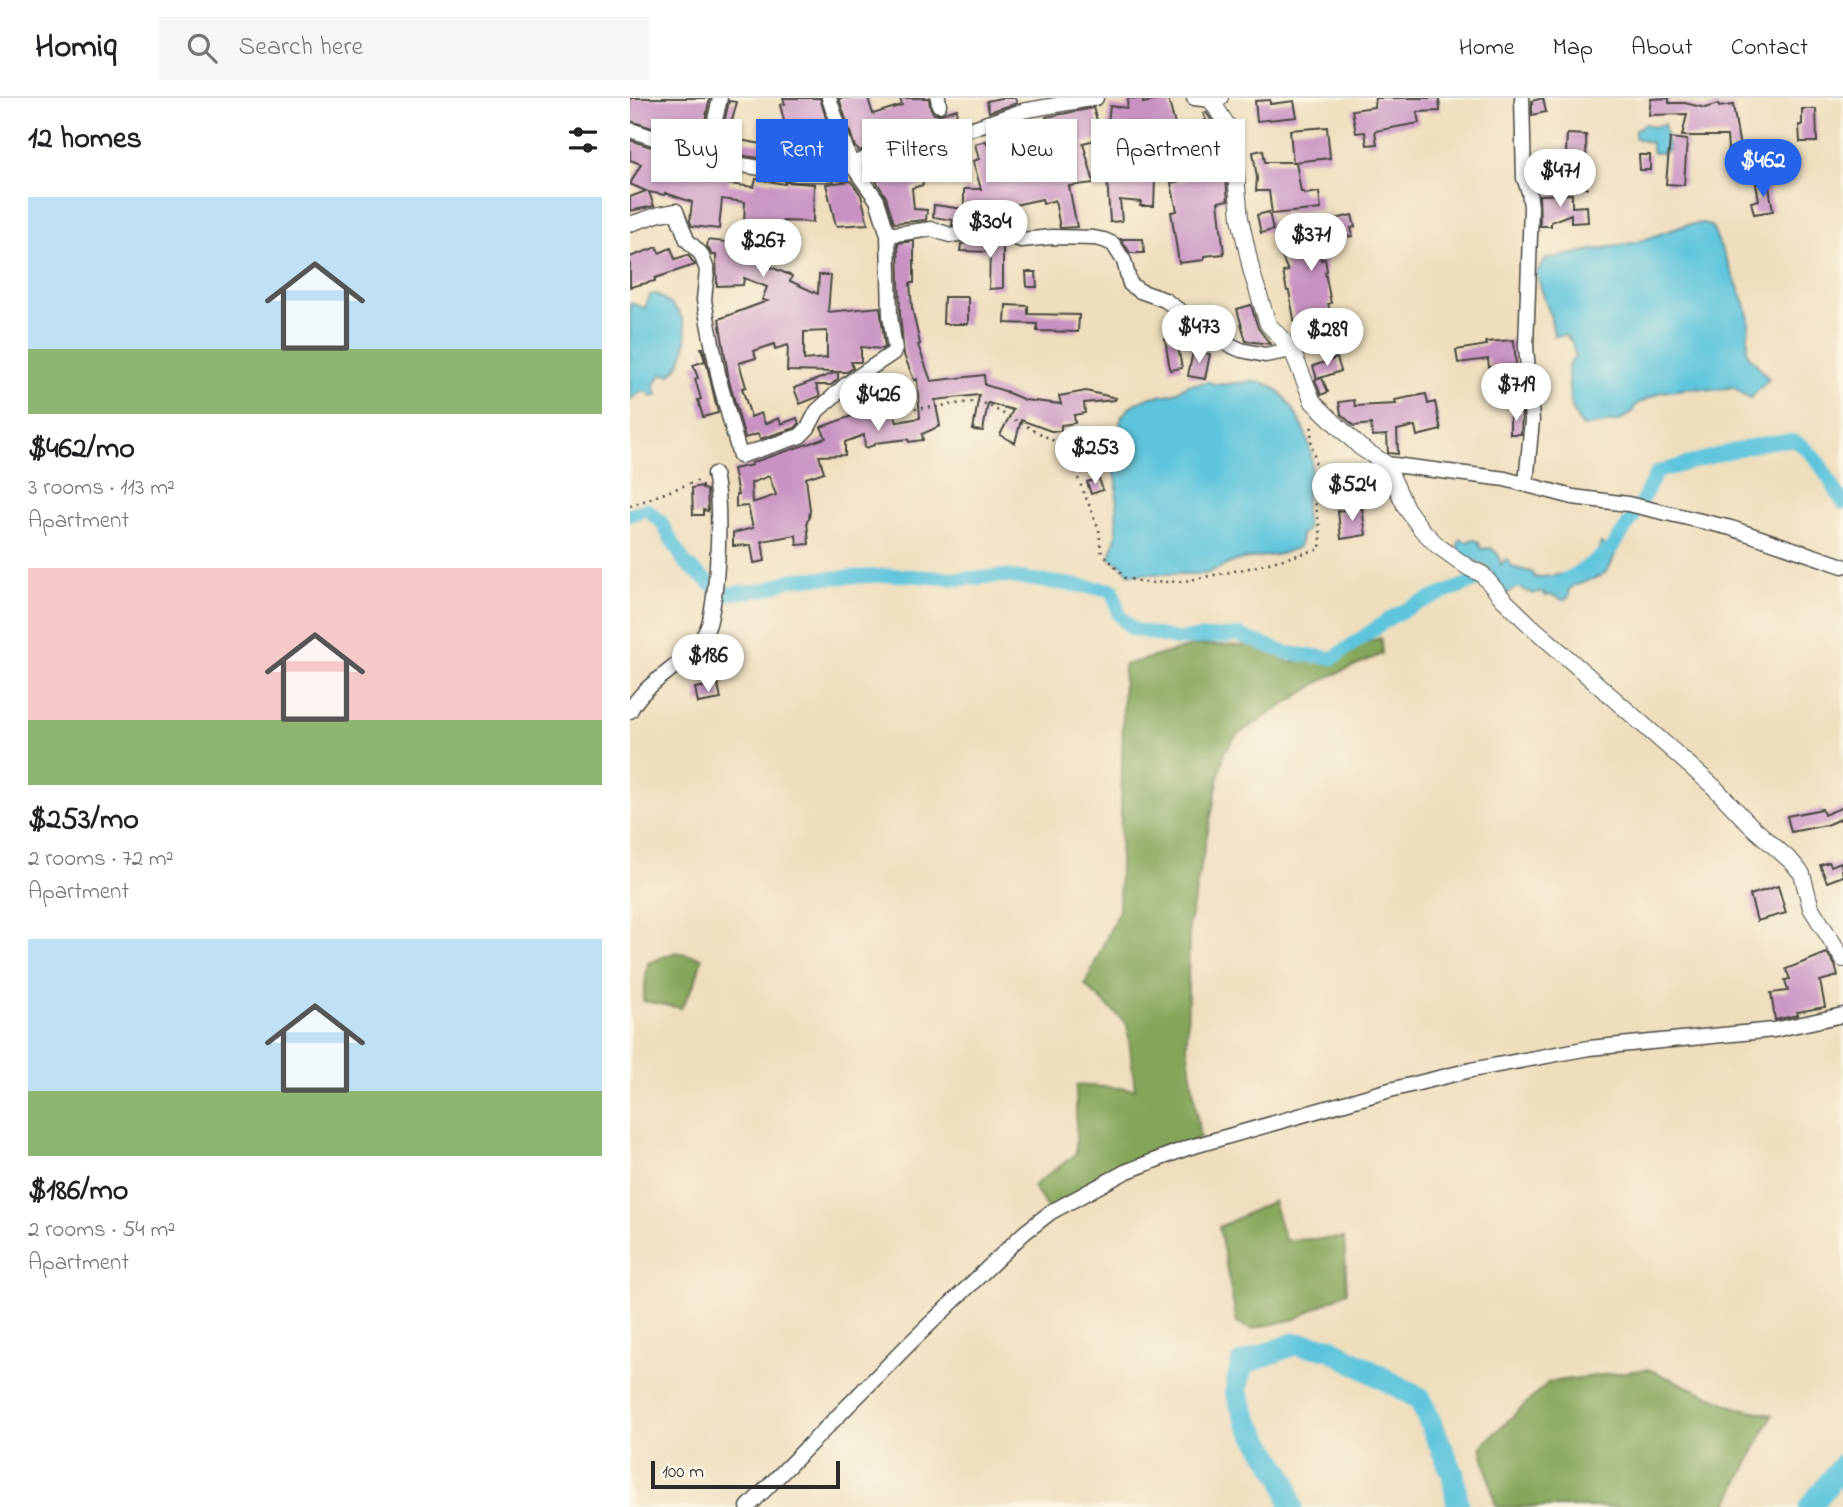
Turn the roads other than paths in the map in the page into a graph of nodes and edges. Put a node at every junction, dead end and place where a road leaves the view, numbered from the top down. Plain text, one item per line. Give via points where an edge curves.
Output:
1 (720, 98) edge
2 (829, 98) edge
3 (1096, 98) edge
4 (1522, 98) edge
5 (1208, 99) edge
6 (716, 119) edge
7 (630, 130) edge
8 (651, 137) edge
9 (851, 163) junction
10 (742, 165) edge
11 (630, 224) edge
12 (888, 235) junction
13 (1292, 350) junction
14 (1386, 464) junction
15 (714, 474) road end
16 (1526, 483) junction
17 (1843, 566) edge
18 (630, 711) edge
19 (1843, 959) edge
20 (1843, 1015) edge
21 (748, 1507) edge

1 - 6 street
2 - 9 street
3 - 9 street via 1022,111
4 - 16 street via 1524,178 1531,207 1526,346 1532,420
5 - 13 street via 1233,142 1240,218 1268,324
7 - 8 street
9 - 10 street via 831,174
9 - 12 street via 877,200
11 - 12 street via 676,211 687,240 701,254 707,270 704,300 717,372 740,456 800,436 817,411 848,383 893,354
12 - 13 street via 932,229 950,235 995,230 1021,240 1104,240 1113,244 1124,261 1130,284 1165,300 1221,341 1265,355
13 - 14 street via 1313,402 1360,447
14 - 16 street
14 - 19 street via 1406,508 1430,538 1482,574 1530,625 1793,862 1802,874 1811,908
15 - 18 street via 719,511 709,625 692,651
16 - 17 street via 1573,497 1628,504 1731,528
20 - 21 street via 1774,1030 1589,1048 1471,1070 1187,1148 1125,1172 1051,1212 1024,1233

